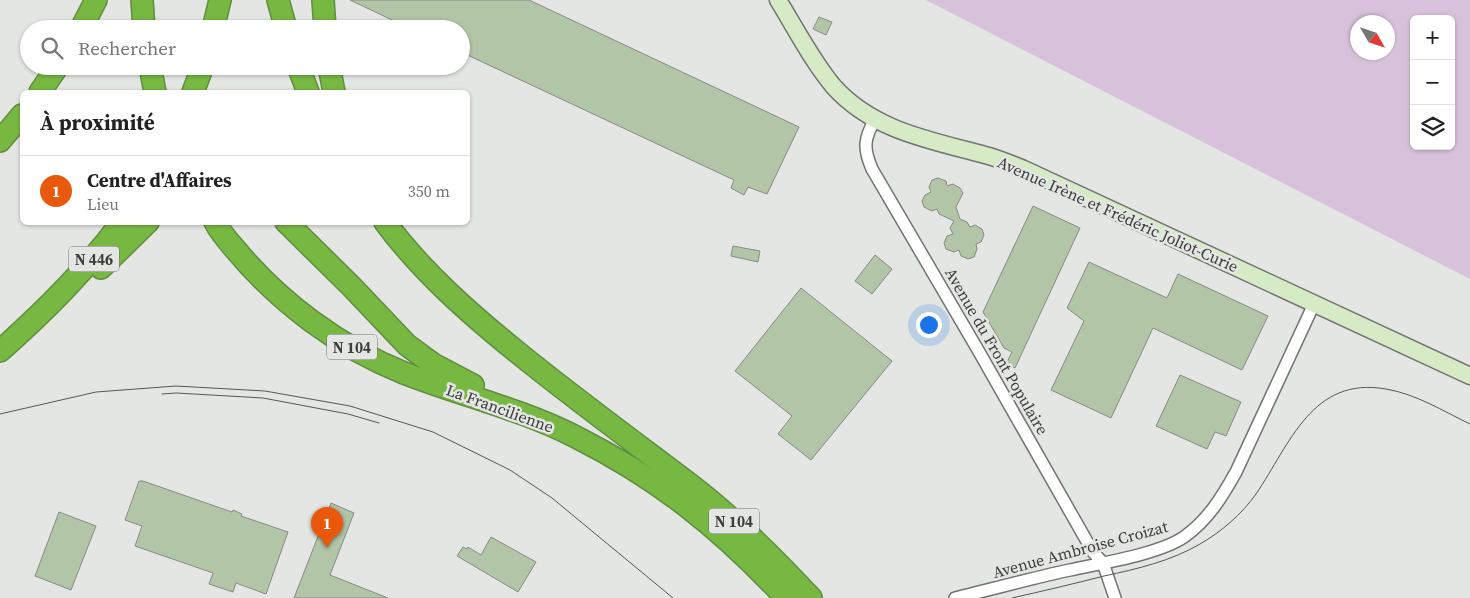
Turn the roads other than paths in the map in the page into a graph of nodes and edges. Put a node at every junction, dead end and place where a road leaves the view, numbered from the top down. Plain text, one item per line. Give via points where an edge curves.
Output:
1 (96, 0) edge
2 (142, 0) edge
3 (220, 0) edge
4 (278, 0) edge
5 (323, 0) edge
6 (778, 0) edge
7 (86, 20) edge
8 (143, 20) edge
9 (215, 20) edge
10 (284, 20) edge
11 (324, 20) edge
12 (52, 75) edge
13 (199, 75) edge
14 (301, 75) edge
15 (331, 75) edge
16 (41, 90) edge
17 (194, 90) edge
18 (307, 90) edge
19 (334, 90) edge
20 (20, 117) edge
21 (875, 119) junction
22 (0, 141) edge
23 (120, 225) edge
24 (145, 225) edge
25 (216, 225) edge
26 (289, 225) edge
27 (396, 231) edge
28 (64, 292) junction
29 (1314, 304) junction
30 (0, 351) edge
31 (1470, 376) edge
32 (519, 413) junction
33 (1103, 563) junction
34 (786, 598) edge
35 (811, 598) edge
36 (955, 598) edge
37 (1115, 598) edge

1 - 7 highway
2 - 8 highway
3 - 9 highway
4 - 10 highway
5 - 11 highway
6 - 21 main road, Avenue Irène et Frédéric Joliot-Curie via 834,86
12 - 16 highway
13 - 17 highway
14 - 18 highway
15 - 19 highway
20 - 22 highway
21 - 29 main road, Avenue Irène et Frédéric Joliot-Curie via 911,136 986,155 1024,169
21 - 33 street, Avenue du Front Populaire via 865,144 872,169 1093,552
23 - 28 highway, N 446
24 - 28 highway via 84,284
25 - 32 highway, La Francilienne / N 104 via 265,282 289,304 342,341 404,373
26 - 32 highway via 406,345 458,378 504,398
27 - 35 highway, N 104 via 446,290 502,340 693,487 776,560
28 - 30 highway, N 446
29 - 31 main road, Avenue Irène et Frédéric Joliot-Curie
29 - 33 street, Avenue Ambroise Croizat via 1236,472 1210,514 1198,527 1169,545
32 - 34 highway, La Francilienne / N 104 via 572,435 640,472 730,541
33 - 36 street, Avenue Ambroise Croizat
33 - 37 street, Avenue du Front Populaire

